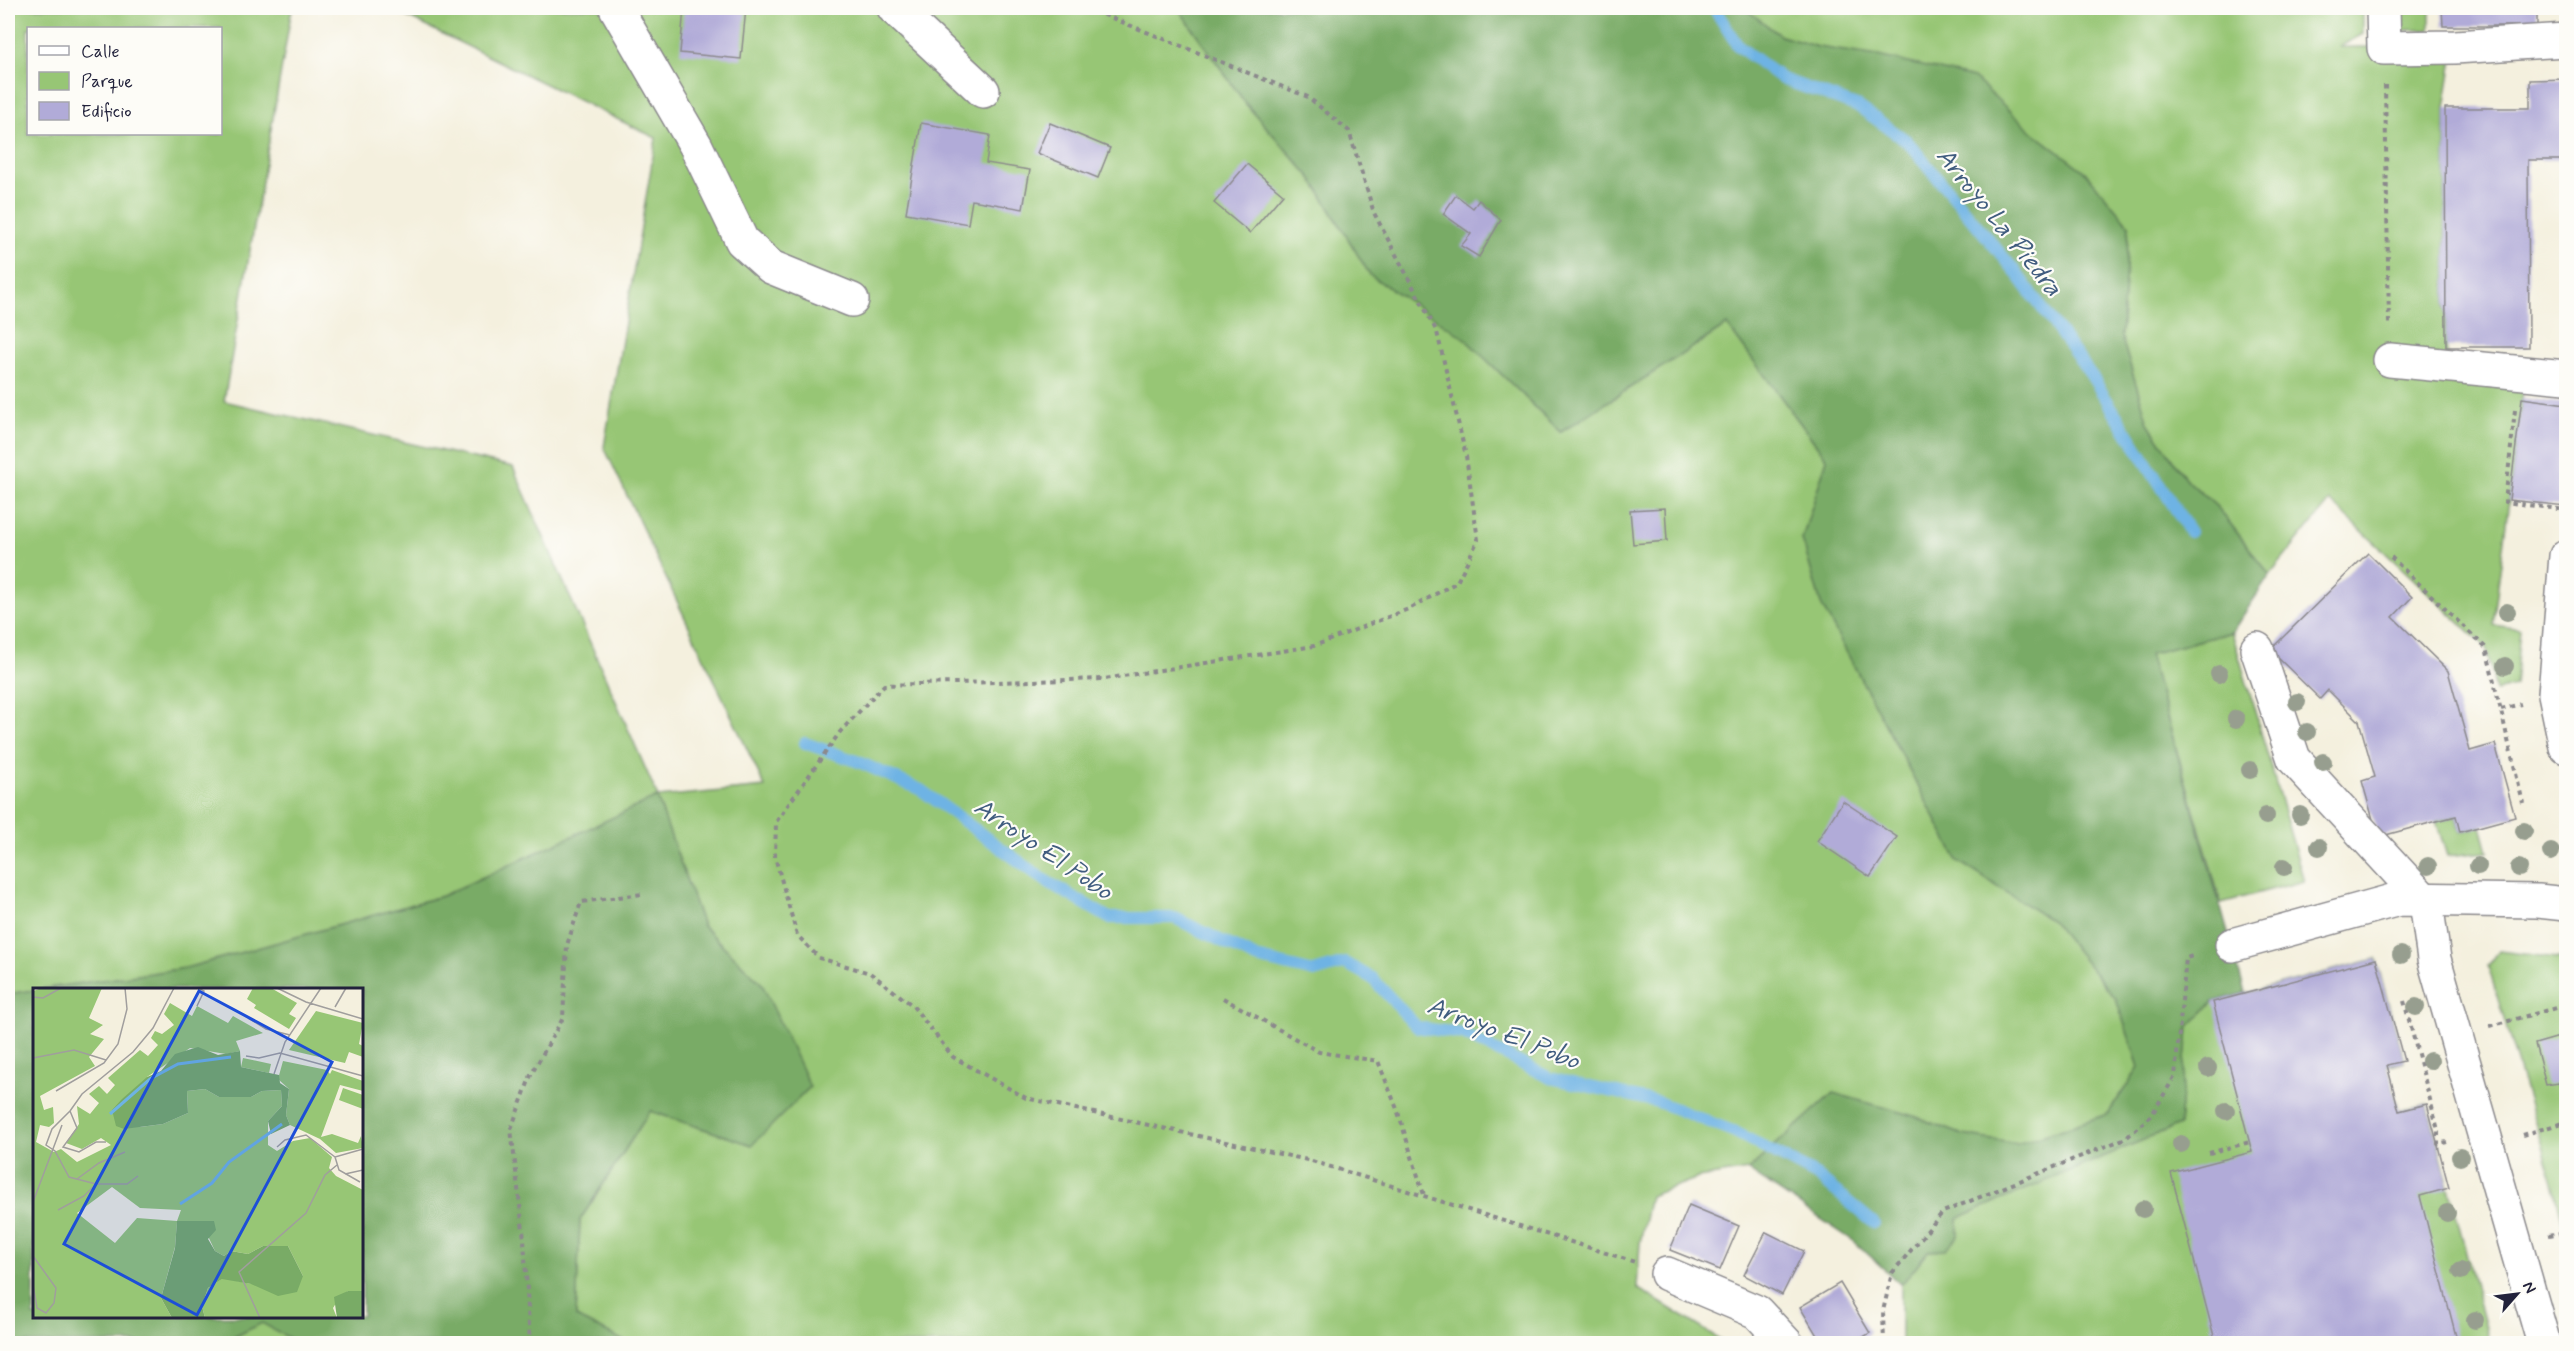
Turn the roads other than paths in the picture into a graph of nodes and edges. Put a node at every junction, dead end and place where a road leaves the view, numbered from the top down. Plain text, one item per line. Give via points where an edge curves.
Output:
1 (616, 8) edge
2 (894, 8) edge
3 (2383, 8) edge
4 (2566, 40) edge
5 (983, 91) dead end
6 (852, 300) dead end
7 (2390, 360) road end
8 (2566, 378) edge
9 (2566, 556) edge
10 (2258, 650) dead end
11 (2566, 747) edge
12 (2426, 902) junction
13 (2566, 904) edge
14 (2232, 945) dead end
15 (1667, 1274) road end
16 (1787, 1344) edge
17 (2544, 1344) edge

1 - 6 street via 696,146 742,241 771,267
2 - 5 street
3 - 4 street via 2384,48
7 - 8 street
9 - 11 street via 2555,694
10 - 12 street via 2294,759
12 - 13 street
12 - 14 street via 2398,899
12 - 17 street via 2434,959 2454,1035
15 - 16 street via 1756,1312

